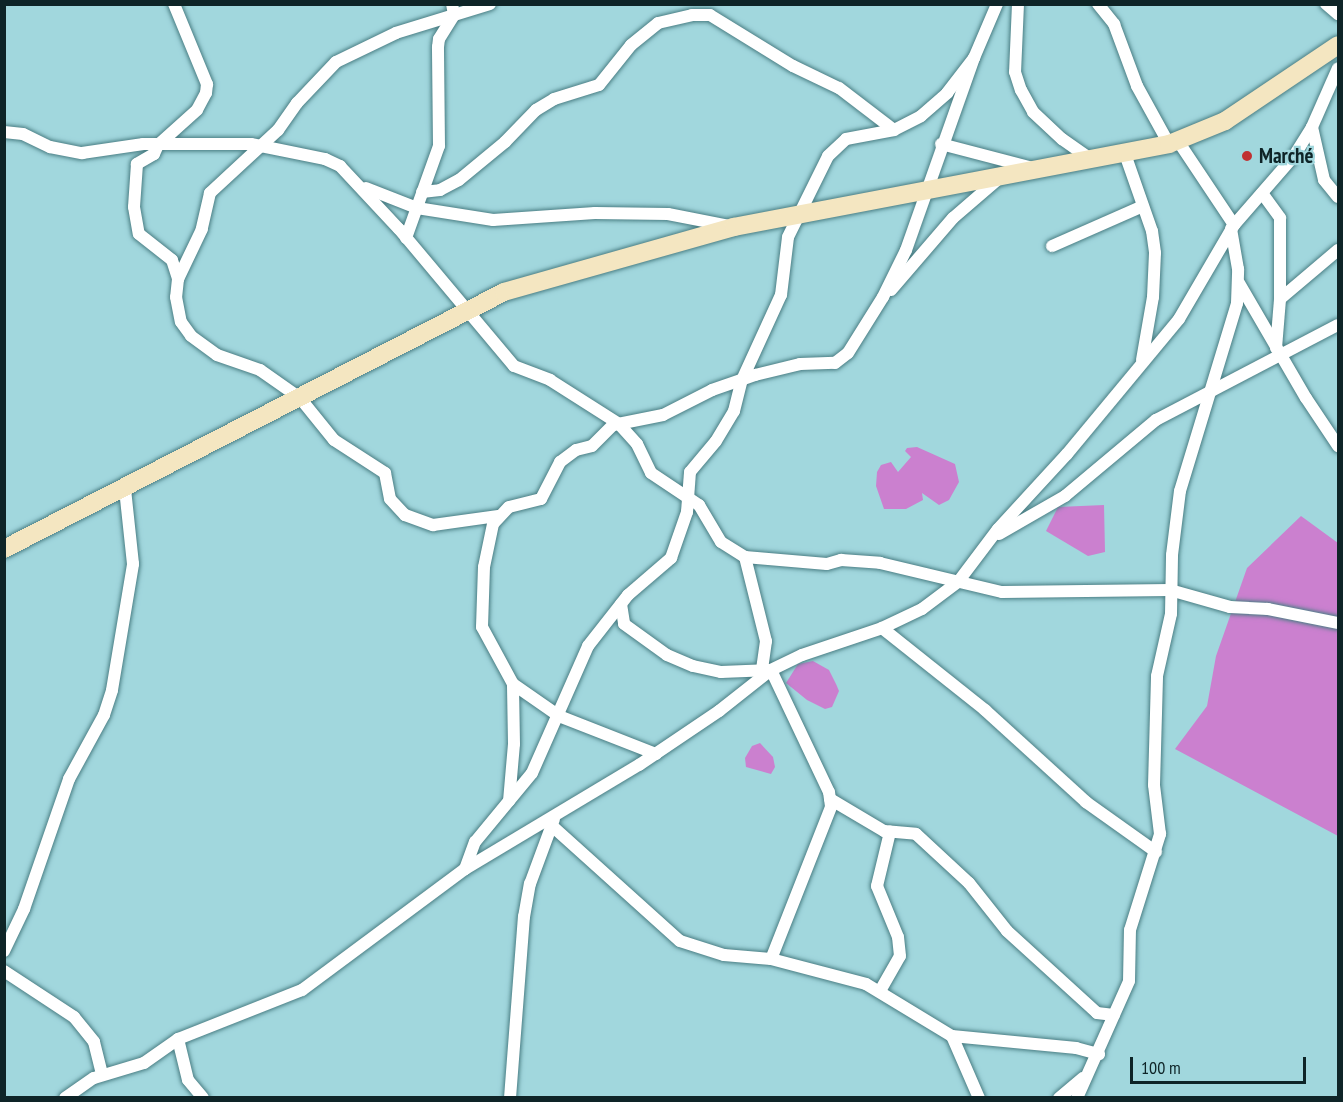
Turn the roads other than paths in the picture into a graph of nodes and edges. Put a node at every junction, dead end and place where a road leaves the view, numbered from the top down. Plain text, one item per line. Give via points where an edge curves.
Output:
1 (174, 4) edge
2 (490, 4) edge
3 (997, 4) edge
4 (1018, 4) edge
5 (1098, 4) edge
6 (1326, 4) edge
7 (453, 10) edge
8 (1338, 14) edge
9 (1338, 45) edge
10 (974, 58) junction
11 (1338, 68) edge
12 (1312, 128) junction
13 (894, 130) junction
14 (4, 132) edge
15 (1174, 142) junction
16 (941, 144) junction
17 (158, 145) junction
18 (261, 145) junction
19 (1125, 154) junction
20 (1092, 160) junction
21 (1039, 170) junction
22 (1001, 177) junction
23 (359, 185) junction
24 (925, 191) junction
25 (422, 192) junction
26 (1262, 194) junction
27 (1338, 197) edge
28 (1143, 206) junction
29 (417, 208) junction
30 (799, 215) junction
31 (734, 227) junction
32 (1232, 227) junction
33 (406, 238) junction
34 (1053, 246) dead end
35 (1338, 249) edge
36 (178, 279) junction
37 (1239, 282) junction
38 (884, 297) junction
39 (1280, 298) junction
40 (468, 310) junction
41 (1338, 325) edge
42 (1278, 351) junction
43 (1142, 361) junction
44 (742, 380) junction
45 (1215, 387) junction
46 (300, 398) junction
47 (619, 424) junction
48 (1338, 446) edge
49 (125, 489) junction
50 (689, 496) junction
51 (498, 516) junction
52 (992, 538) junction
53 (4, 549) edge
54 (746, 557) junction
55 (958, 582) junction
56 (1170, 590) junction
57 (621, 604) junction
58 (1338, 623) edge
59 (882, 628) junction
60 (767, 670) junction
61 (513, 684) junction
62 (559, 716) junction
63 (656, 754) junction
64 (830, 799) junction
65 (509, 802) junction
66 (554, 820) junction
67 (890, 832) junction
68 (1156, 852) junction
69 (465, 869) junction
70 (4, 951) edge
71 (771, 959) junction
72 (4, 971) edge
73 (880, 991) junction
74 (1114, 1015) junction
75 (952, 1036) junction
76 (178, 1039) junction
77 (1099, 1054) junction
78 (102, 1075) junction
79 (1086, 1076) junction
80 (65, 1098) edge
81 (203, 1098) edge
82 (510, 1098) edge
83 (979, 1098) edge
84 (1059, 1098) edge
85 (1077, 1098) edge

1 - 17 street via 207,84 206,93 197,110
2 - 7 street
3 - 10 street
4 - 20 street via 1015,72 1021,90 1041,119
5 - 15 street via 1114,24 1137,86
6 - 8 street
7 - 18 street via 349,54 297,103
7 - 25 street via 439,39 440,146
9 - 15 street via 1225,121
10 - 13 street via 947,93 921,116
10 - 16 street
11 - 12 street
12 - 26 street
12 - 27 street via 1324,180
13 - 25 street via 838,88 793,66 710,15 692,15 658,23 631,45 599,85 554,99 536,110 459,180 440,190
13 - 30 street via 837,145
14 - 17 street via 23,134 50,147 82,153
15 - 19 street
15 - 32 street
16 - 21 street
16 - 24 street
17 - 18 street
17 - 36 street via 154,154 137,164 134,207 140,234 172,261
18 - 23 street via 325,159 340,166
18 - 36 street via 210,193 202,230
19 - 20 street
19 - 28 street
20 - 21 street
21 - 22 street
22 - 24 street
22 - 38 street via 952,218
23 - 29 street
23 - 33 street
24 - 30 street
24 - 38 street via 906,249
25 - 29 street
26 - 32 street
26 - 39 street via 1280,218
28 - 34 street
28 - 43 street via 1155,253 1153,297
29 - 31 street via 493,220 668,214
29 - 33 street
30 - 31 street
30 - 44 street via 786,247 781,295
31 - 40 street via 504,292
32 - 37 street
32 - 43 street via 1179,319
33 - 40 street
35 - 39 street
36 - 46 street via 177,313 191,336 218,355 260,370
37 - 42 street
37 - 45 street via 1230,335
38 - 44 street via 864,332 835,363 800,364
39 - 42 street
40 - 46 street
40 - 47 street via 514,366 550,380
41 - 42 street
42 - 45 street via 1248,375
42 - 48 street
43 - 52 street
44 - 47 street via 663,415
44 - 50 street via 734,411 690,472
45 - 52 street via 1156,420 1065,496
45 - 56 street via 1193,440 1180,491
46 - 49 street
46 - 51 street via 334,440 385,473 390,499 405,515 434,525
47 - 50 street via 637,444 655,477
47 - 51 street via 606,430 592,446 565,458 541,499 509,507
49 - 53 street
49 - 70 street via 133,564 112,690 104,715 69,779 24,909
50 - 54 street via 699,505 721,542
50 - 57 street via 679,542 671,558
51 - 61 street via 484,567 482,627
52 - 55 street
54 - 55 street via 827,564 860,560 921,570
54 - 60 street via 766,641
55 - 56 street via 1016,593
55 - 59 street via 922,609
56 - 58 street via 1230,607 1268,609
56 - 68 street via 1171,614 1157,676 1154,785 1160,834
57 - 60 street via 624,624 681,661 721,672
57 - 62 street via 588,646
59 - 60 street
59 - 68 street via 985,710 1086,802
60 - 63 street
60 - 64 street via 800,725
61 - 62 street
61 - 65 street via 514,744
62 - 63 street
62 - 65 street via 532,773
63 - 66 street
64 - 67 street via 866,823
64 - 71 street via 831,807
65 - 69 street via 471,848
66 - 69 street
66 - 71 street via 680,941 724,955
66 - 82 street via 530,884 524,917
67 - 73 street via 877,886 898,937 900,956
67 - 74 street via 916,834 942,855 1008,931 1097,1013
68 - 74 street via 1132,920 1129,981
69 - 76 street via 321,979 294,995
71 - 73 street
72 - 78 street via 74,1017 94,1042
73 - 75 street
74 - 77 street
75 - 77 street via 1076,1048
75 - 83 street
76 - 78 street via 144,1063
76 - 81 street via 188,1080
77 - 79 street
78 - 80 street
79 - 84 street
79 - 85 street

